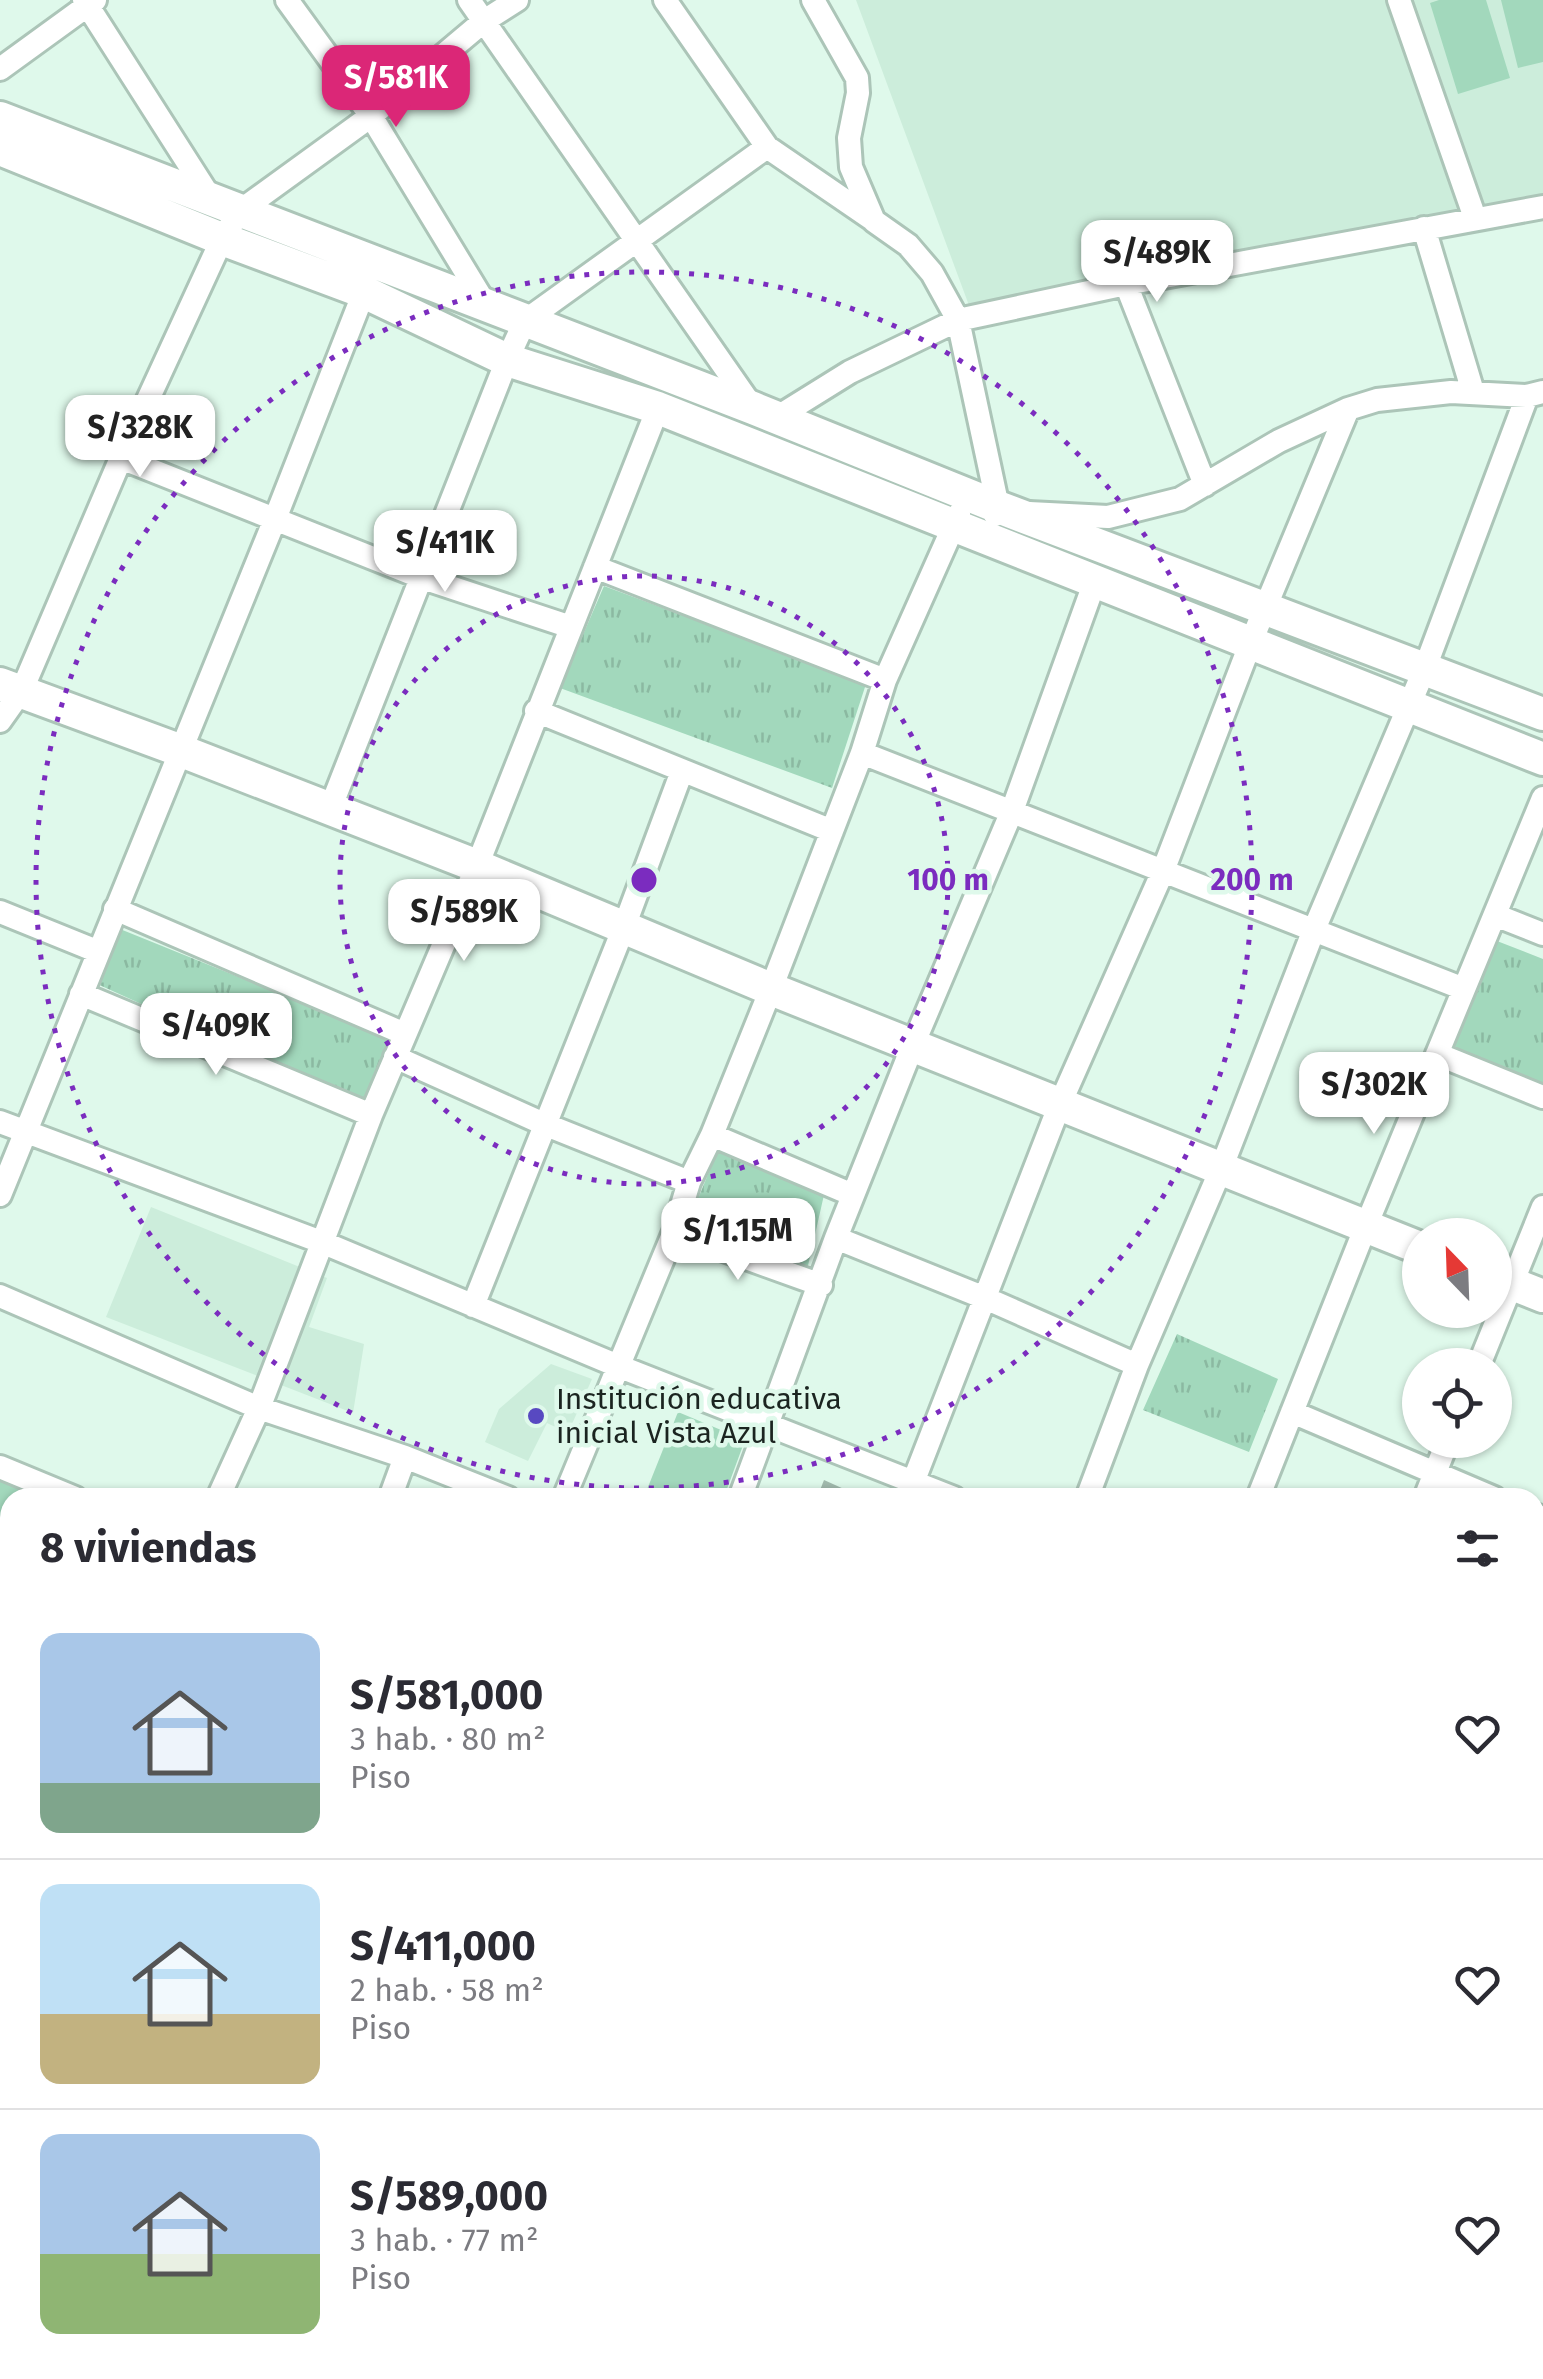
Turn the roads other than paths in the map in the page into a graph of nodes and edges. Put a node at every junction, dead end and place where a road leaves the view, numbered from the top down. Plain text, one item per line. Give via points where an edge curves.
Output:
1 (287, 0) edge
2 (469, 0) edge
3 (517, 0) edge
4 (666, 0) edge
5 (813, 0) edge
6 (1399, 0) edge
7 (89, 2) edge
8 (484, 21) junction
9 (0, 69) edge
10 (371, 116) junction
11 (0, 118) edge
12 (767, 147) junction
13 (0, 149) edge
14 (1543, 207) edge
15 (1475, 218) junction
16 (219, 220) junction
17 (874, 221) junction
18 (1424, 228) junction
19 (637, 242) junction
20 (1126, 284) junction
21 (364, 292) junction
22 (487, 308) junction
23 (958, 320) junction
24 (525, 322) junction
25 (506, 360) junction
26 (1474, 392) junction
27 (1535, 394) edge
28 (658, 408) junction
29 (1348, 408) junction
30 (764, 414) junction
31 (121, 458) junction
32 (1205, 485) junction
33 (995, 505) junction
34 (275, 519) junction
35 (953, 526) junction
36 (986, 540) junction
37 (595, 566) junction
38 (423, 578) junction
39 (1095, 581) junction
40 (1266, 607) junction
41 (571, 628) junction
42 (1251, 642) junction
43 (1425, 668) junction
44 (885, 680) junction
45 (11, 687) edge
46 (1410, 706) junction
47 (536, 710) junction
48 (1543, 714) edge
49 (0, 721) edge
50 (179, 750) junction
51 (862, 753) junction
52 (1543, 759) edge
53 (682, 771) junction
54 (1543, 798) edge
55 (330, 808) junction
56 (1012, 811) junction
57 (832, 831) junction
58 (477, 866) junction
59 (1164, 871) junction
60 (115, 909) junction
61 (0, 912) edge
62 (1495, 915) junction
63 (624, 928) junction
64 (1313, 932) junction
65 (1543, 934) edge
66 (100, 952) junction
67 (1464, 988) junction
68 (770, 989) junction
69 (81, 994) junction
70 (405, 1034) junction
71 (913, 1046) junction
72 (1437, 1054) junction
73 (395, 1057) junction
74 (1543, 1098) edge
75 (1060, 1104) junction
76 (371, 1115) junction
77 (0, 1122) edge
78 (544, 1124) junction
79 (25, 1132) junction
80 (712, 1136) junction
81 (1222, 1169) junction
82 (689, 1182) junction
83 (0, 1195) edge
84 (854, 1195) junction
85 (1543, 1207) edge
86 (1366, 1226) junction
87 (674, 1232) junction
88 (836, 1238) junction
89 (1402, 1241) edge
90 (324, 1243) junction
91 (1512, 1265) edge
92 (1512, 1283) edge
93 (821, 1285) junction
94 (0, 1296) edge
95 (1543, 1296) edge
96 (985, 1298) junction
97 (472, 1306) junction
98 (1137, 1365) junction
99 (618, 1366) junction
100 (258, 1408) junction
101 (1292, 1412) junction
102 (769, 1424) junction
103 (405, 1457) junction
104 (1441, 1458) edge
105 (0, 1466) edge
106 (1435, 1473) junction
107 (51, 1488) edge
108 (222, 1488) edge
109 (394, 1488) edge
110 (483, 1488) edge
111 (568, 1488) edge
112 (744, 1488) edge
113 (909, 1488) edge
114 (911, 1488) edge
115 (1090, 1488) edge
116 (1262, 1488) edge
117 (1429, 1488) edge
118 (1470, 1488) edge

1 - 10 street
2 - 8 street
3 - 8 street
4 - 12 street
5 - 17 street via 858,78 849,151
6 - 15 street
7 - 9 street
7 - 16 street
8 - 10 street
8 - 19 street
10 - 16 street
10 - 22 street
11 - 16 street
12 - 17 street
12 - 19 street
13 - 16 street
14 - 15 street
15 - 18 street
16 - 21 street
16 - 22 street
16 - 31 street
17 - 23 street via 932,273
18 - 20 street
18 - 26 street
19 - 24 street
19 - 30 street
20 - 23 street
20 - 32 street
21 - 25 street
21 - 34 street
22 - 24 street
23 - 30 street
23 - 33 street
24 - 25 street
24 - 30 street
25 - 28 street
25 - 38 street
26 - 27 street
26 - 29 street via 1407,395
27 - 43 street
28 - 35 street
28 - 37 street
29 - 32 street
29 - 40 street
30 - 33 street
31 - 34 street
31 - 45 street
32 - 33 street via 1180,499 1108,517
33 - 35 street
33 - 36 street
33 - 40 street
34 - 38 street
34 - 50 street
35 - 36 street
35 - 44 street
36 - 39 street
37 - 41 street
37 - 44 street
38 - 41 street
38 - 55 street
39 - 42 street
39 - 56 street
40 - 42 street
40 - 43 street
41 - 47 street
42 - 46 street
42 - 59 street
43 - 46 street
43 - 48 street
44 - 51 street
45 - 49 street
45 - 50 street
46 - 52 street
46 - 64 street
47 - 53 street
47 - 58 street
50 - 55 street
50 - 60 street
51 - 56 street
51 - 57 street
53 - 57 street
53 - 63 street
54 - 62 street
55 - 58 street
56 - 59 street
56 - 71 street
57 - 68 street
58 - 63 street
58 - 70 street
59 - 64 street
59 - 75 street
60 - 66 street
60 - 70 street
61 - 66 street
62 - 65 street
62 - 67 street
63 - 68 street
63 - 78 street
64 - 67 street
64 - 81 street
66 - 69 street
67 - 72 street
68 - 71 street
68 - 80 street
69 - 76 street
69 - 79 street
70 - 73 street
71 - 75 street
71 - 84 street
72 - 74 street
72 - 86 street
73 - 76 street
73 - 78 street
75 - 81 street
75 - 96 street
76 - 90 street
77 - 79 street
78 - 82 street
78 - 97 street
79 - 83 street
79 - 90 street
80 - 82 street
80 - 84 street
81 - 86 street
81 - 98 street
82 - 87 street
84 - 88 street
85 - 91 street
86 - 89 street
86 - 101 street
87 - 93 street
87 - 99 street
88 - 93 street
88 - 96 street
90 - 97 street
90 - 100 street
92 - 95 street
93 - 102 street
94 - 100 street
96 - 98 street
96 - 114 street
97 - 99 street
98 - 115 street
99 - 102 street
99 - 111 street
100 - 103 street
100 - 108 street
101 - 106 street
101 - 116 street
102 - 112 street
102 - 113 street
103 - 109 street
103 - 110 street
104 - 106 street
105 - 107 street
106 - 117 street
106 - 118 street

